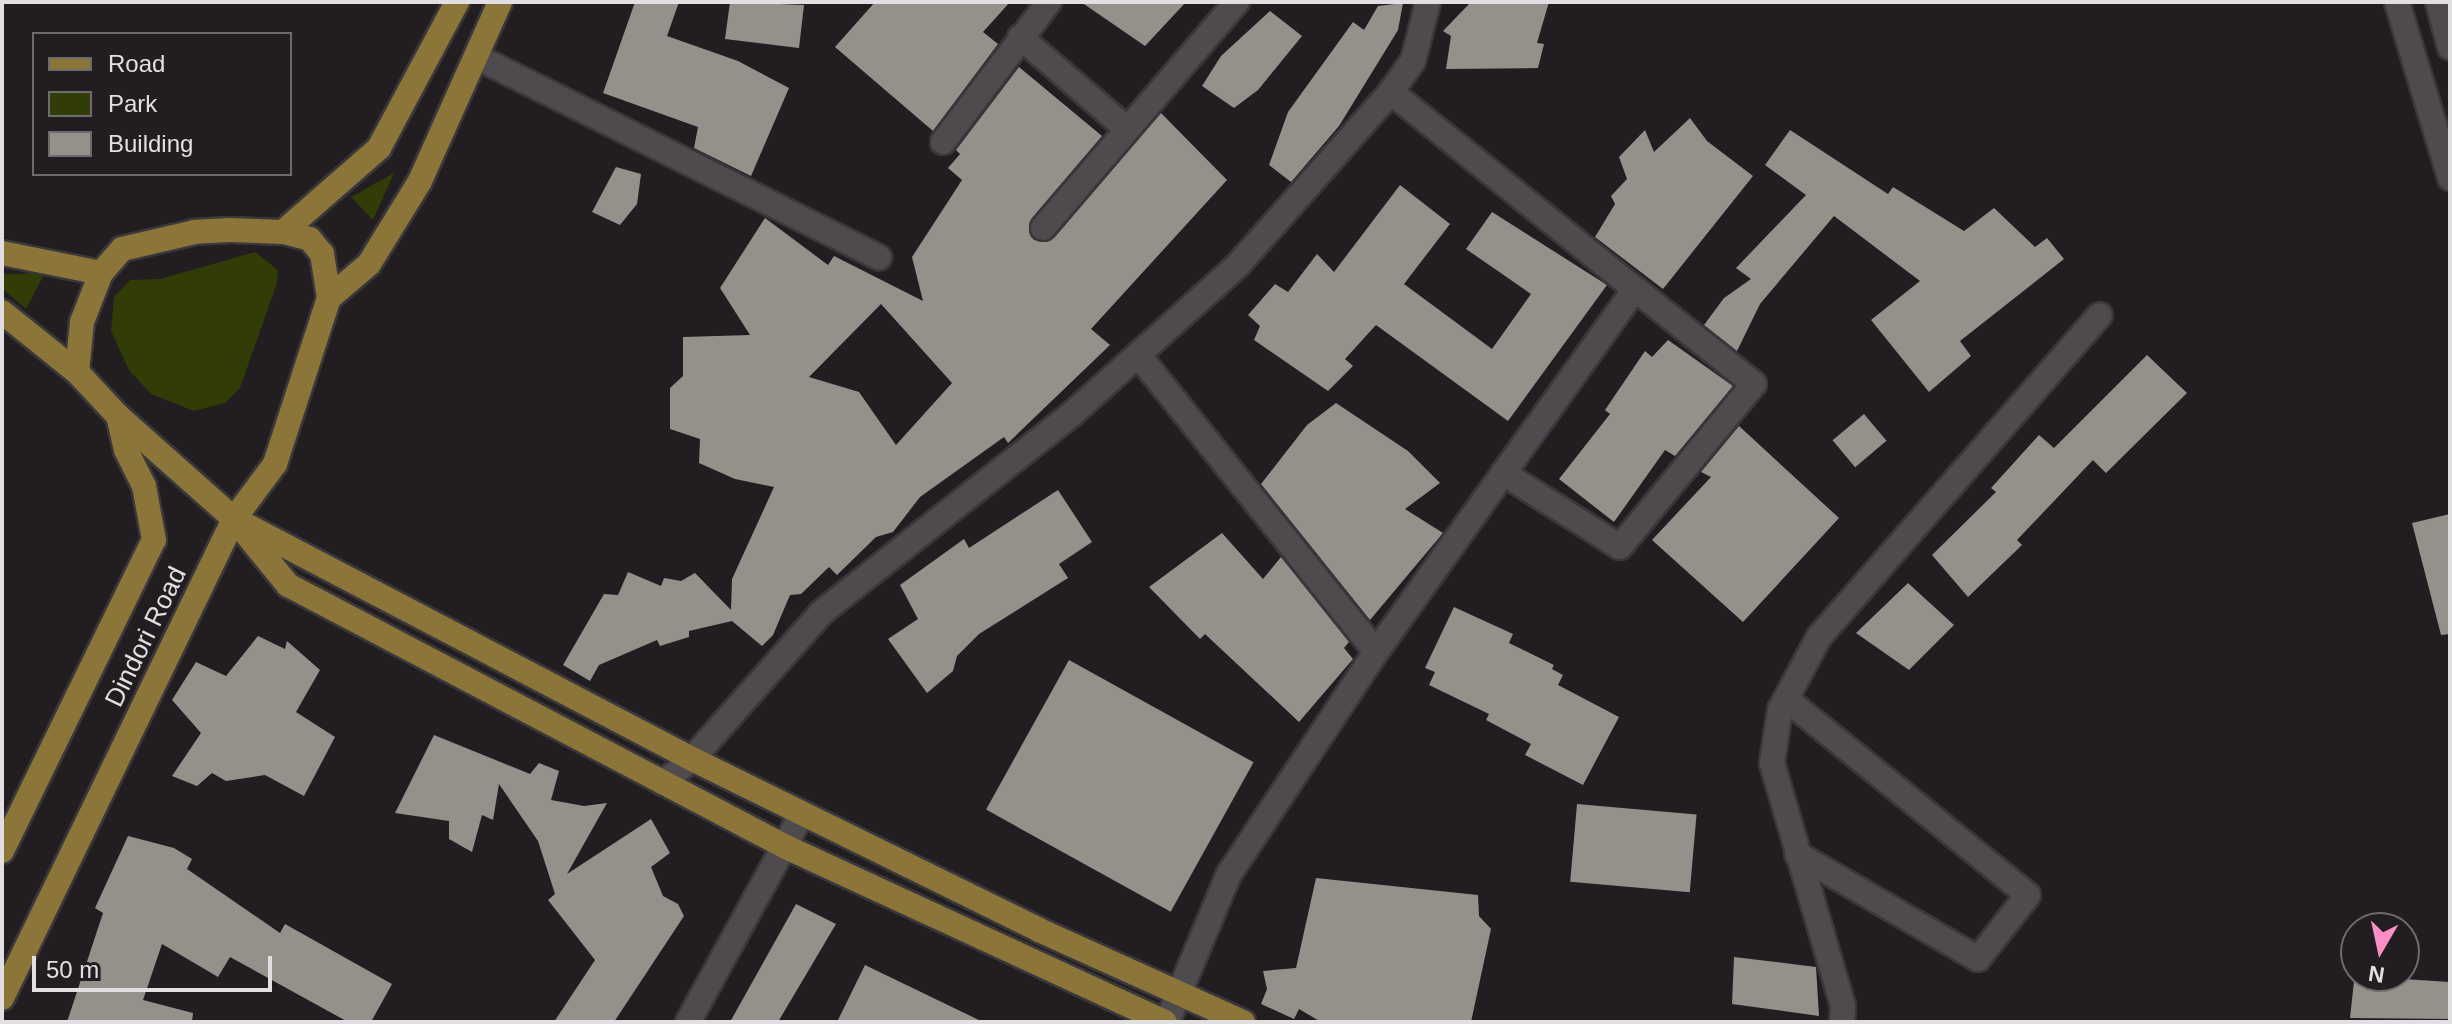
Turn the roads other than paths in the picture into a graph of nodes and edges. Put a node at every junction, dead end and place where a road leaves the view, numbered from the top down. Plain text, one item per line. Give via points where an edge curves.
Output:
1 (457, 2) edge
2 (500, 2) edge
3 (1049, 2) edge
4 (1237, 2) edge
5 (1428, 2) edge
6 (2397, 2) edge
7 (2438, 2) edge
8 (1020, 37) junction
9 (2450, 47) edge
10 (479, 58) junction
11 (1391, 92) junction
12 (1127, 129) junction
13 (943, 142) dead end
14 (2450, 178) edge
15 (1043, 228) dead end
16 (283, 232) junction
17 (2, 253) edge
18 (879, 257) dead end
19 (101, 273) junction
20 (1635, 289) junction
21 (329, 298) junction
22 (2, 312) edge
23 (2100, 315) dead end
24 (1139, 356) junction
25 (77, 372) junction
26 (118, 416) junction
27 (1503, 473) junction
28 (234, 519) junction
29 (1376, 652) junction
30 (1786, 699) junction
31 (692, 759) junction
32 (663, 783) junction
33 (802, 814) junction
34 (786, 847) junction
35 (2, 851) edge
36 (1797, 854) junction
37 (1179, 995) junction
38 (2, 998) edge
39 (688, 1022) edge
40 (1166, 1022) edge
41 (1243, 1022) edge
42 (1842, 1022) edge

1 - 16 main road via 379,148
2 - 10 main road
3 - 8 street
4 - 12 street
5 - 11 street via 1413,61
6 - 14 street
7 - 9 street
8 - 12 street
8 - 13 street
10 - 18 street
10 - 21 main road via 420,181 369,264
11 - 20 street
11 - 24 street via 1237,266
12 - 15 street
16 - 19 main road via 195,232 140,242 122,249
16 - 21 main road via 310,239 322,254
17 - 19 main road
19 - 25 main road via 82,322
20 - 27 street
20 - 27 street via 1754,384 1620,547
21 - 28 main road, Dindori Road via 275,464
22 - 25 main road
23 - 30 street via 1819,637
24 - 29 street
24 - 31 street via 821,613
25 - 26 main road
26 - 28 main road
26 - 35 main road via 126,450 144,486 154,540
27 - 29 street
28 - 31 main road
28 - 32 main road via 288,585
28 - 38 main road, Dindori Road
29 - 37 street via 1229,874
30 - 36 street via 1772,763
30 - 36 street via 2028,895 1978,959
31 - 32 street
31 - 33 main road
32 - 34 main road
33 - 34 street
33 - 37 main road
34 - 39 street
34 - 40 main road
36 - 42 street via 1843,1006
37 - 40 street
37 - 41 main road

